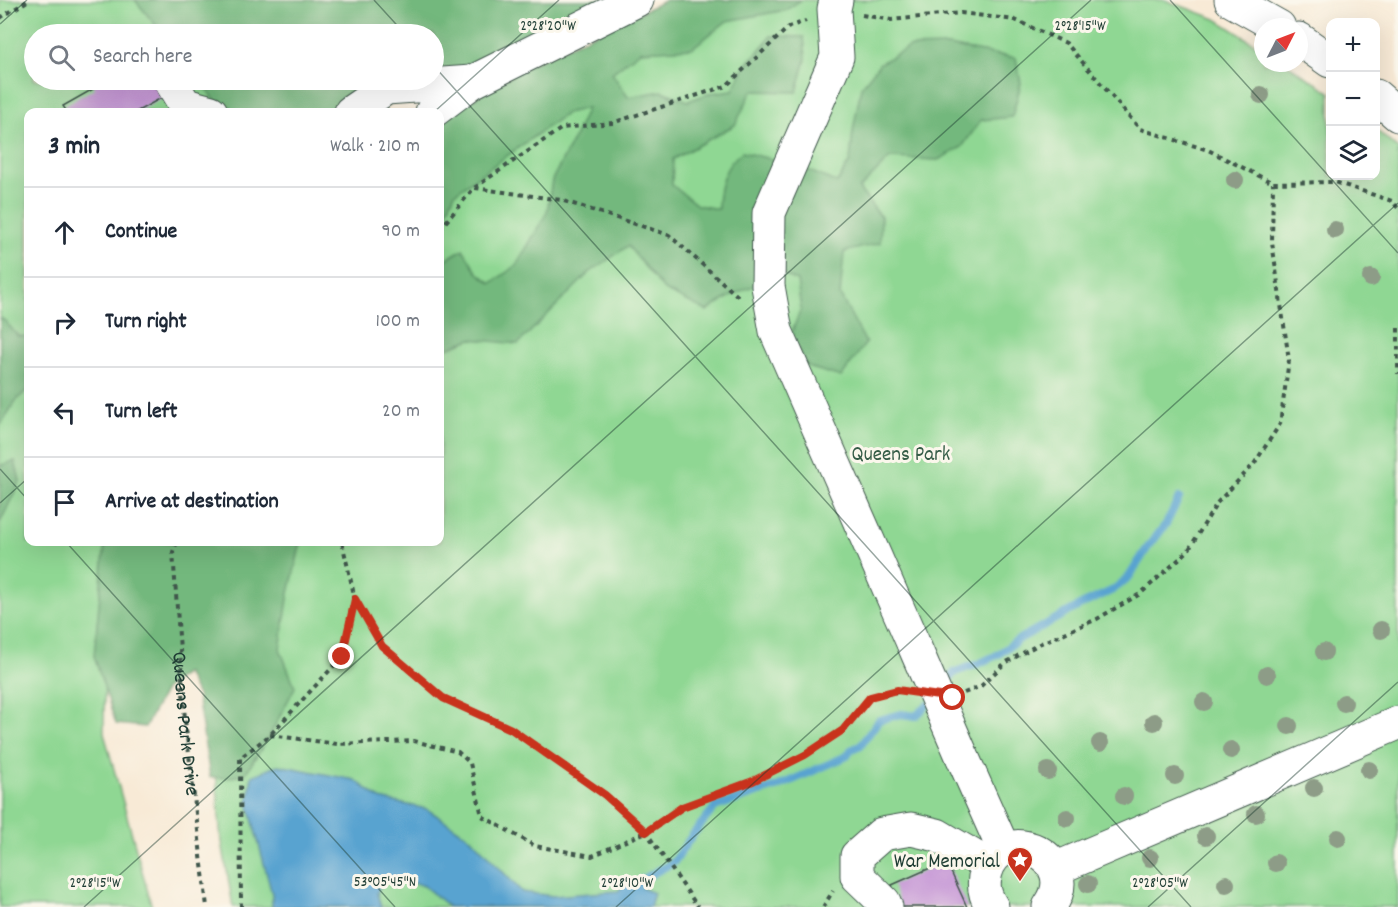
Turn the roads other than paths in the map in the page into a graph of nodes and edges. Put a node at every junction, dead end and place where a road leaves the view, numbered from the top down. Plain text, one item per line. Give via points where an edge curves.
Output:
1 (637, 0) edge
2 (1231, 0) edge
3 (835, 5) edge
4 (1263, 18) edge
5 (1308, 45) edge
6 (1326, 58) edge
7 (472, 82) junction
8 (444, 84) edge
9 (176, 90) edge
10 (383, 90) edge
11 (1380, 99) edge
12 (196, 108) edge
13 (357, 108) edge
14 (437, 108) edge
15 (1398, 115) edge
16 (1398, 723) edge
17 (996, 857) junction
18 (1055, 869) junction
19 (886, 907) edge
20 (992, 907) edge
21 (1049, 907) edge

1 - 7 street
2 - 4 street
3 - 17 street, bridge via 837,57 769,213 768,286 776,331 962,756
5 - 6 street
7 - 8 street
7 - 14 street
9 - 12 street via 185,105
10 - 13 street
11 - 15 street
16 - 18 street
17 - 18 street via 1020,846 1032,848
17 - 19 street via 911,829 882,834 857,856 856,876
17 - 20 street via 984,879 984,892
18 - 21 street via 1056,894

